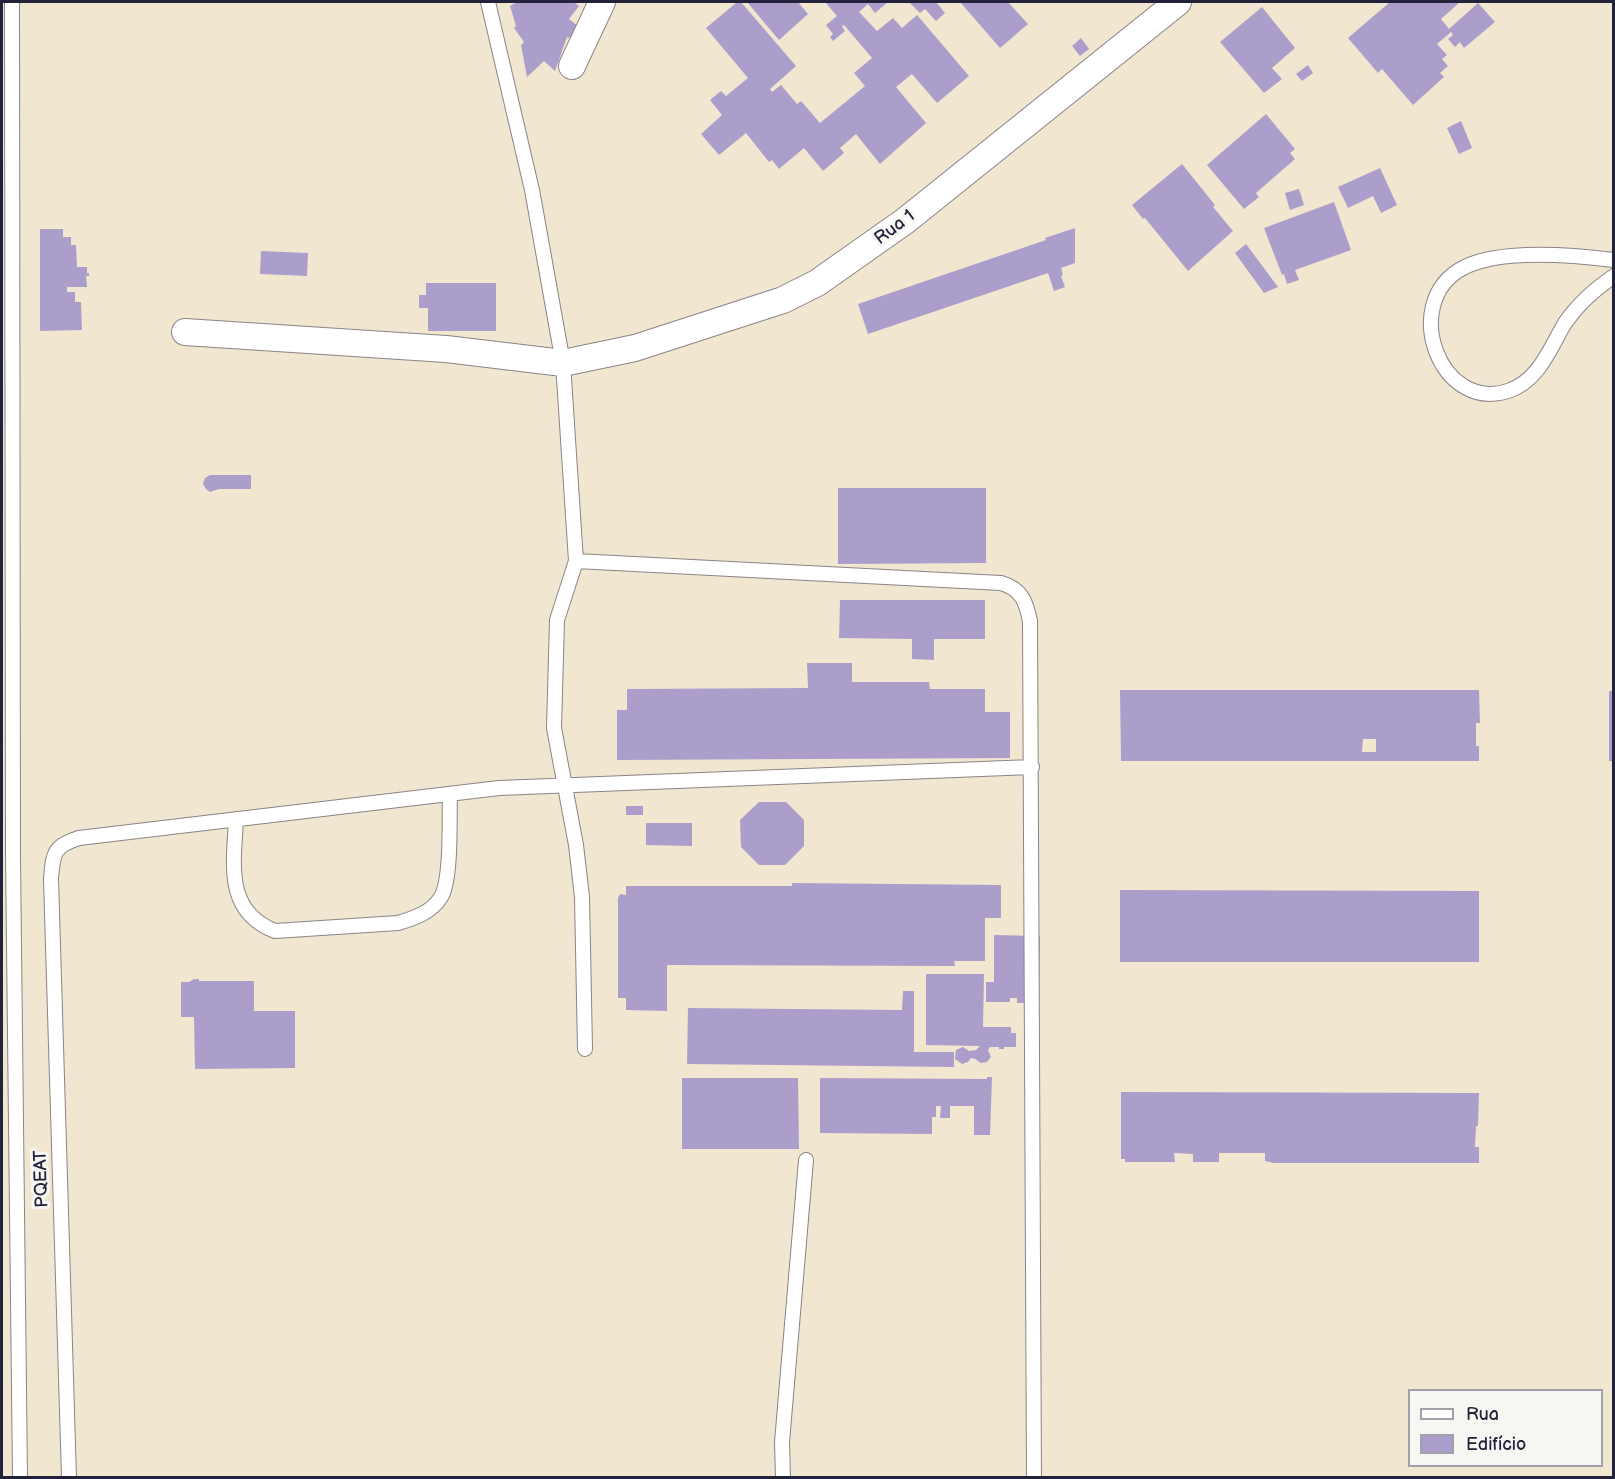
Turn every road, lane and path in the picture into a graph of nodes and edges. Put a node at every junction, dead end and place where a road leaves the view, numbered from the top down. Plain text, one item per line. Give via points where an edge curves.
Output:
1 (12, 2) edge
2 (488, 2) edge
3 (602, 2) edge
4 (1178, 2) edge
5 (573, 66) dead end
6 (1614, 260) edge
7 (1614, 276) edge
8 (185, 332) dead end
9 (564, 363) junction
10 (576, 561) junction
11 (1032, 768) junction
12 (566, 785) junction
13 (450, 794) junction
14 (236, 819) junction
15 (7, 857) edge
16 (585, 1049) dead end
17 (806, 1160) dead end
18 (20, 1478) edge
19 (69, 1478) edge
20 (783, 1478) edge
21 (1034, 1478) edge

1 - 15 lane, PQEAT
2 - 9 lane via 532,190
3 - 5 street
4 - 9 street, Rua 1 via 906,221 817,283 783,300 635,348
6 - 7 lane via 1546,254 1486,259 1461,269 1439,288 1431,311 1431,335 1438,356 1451,375 1469,390 1487,394 1508,391 1528,381 1566,322 1593,289
8 - 9 street, Rua 1 via 446,349
9 - 10 lane
10 - 11 lane via 1011,586 1026,603 1030,621
10 - 12 lane via 557,620 554,728
11 - 12 lane, PQEAT
11 - 21 lane
12 - 13 lane, PQEAT
12 - 16 lane via 582,897
13 - 14 lane, PQEAT
13 - 14 lane via 447,880 442,896 416,918 398,923 275,930 260,925 240,902 235,886
14 - 19 lane, PQEAT via 79,838 67,841 53,856
15 - 18 lane, PQEAT
17 - 20 lane via 782,1442

